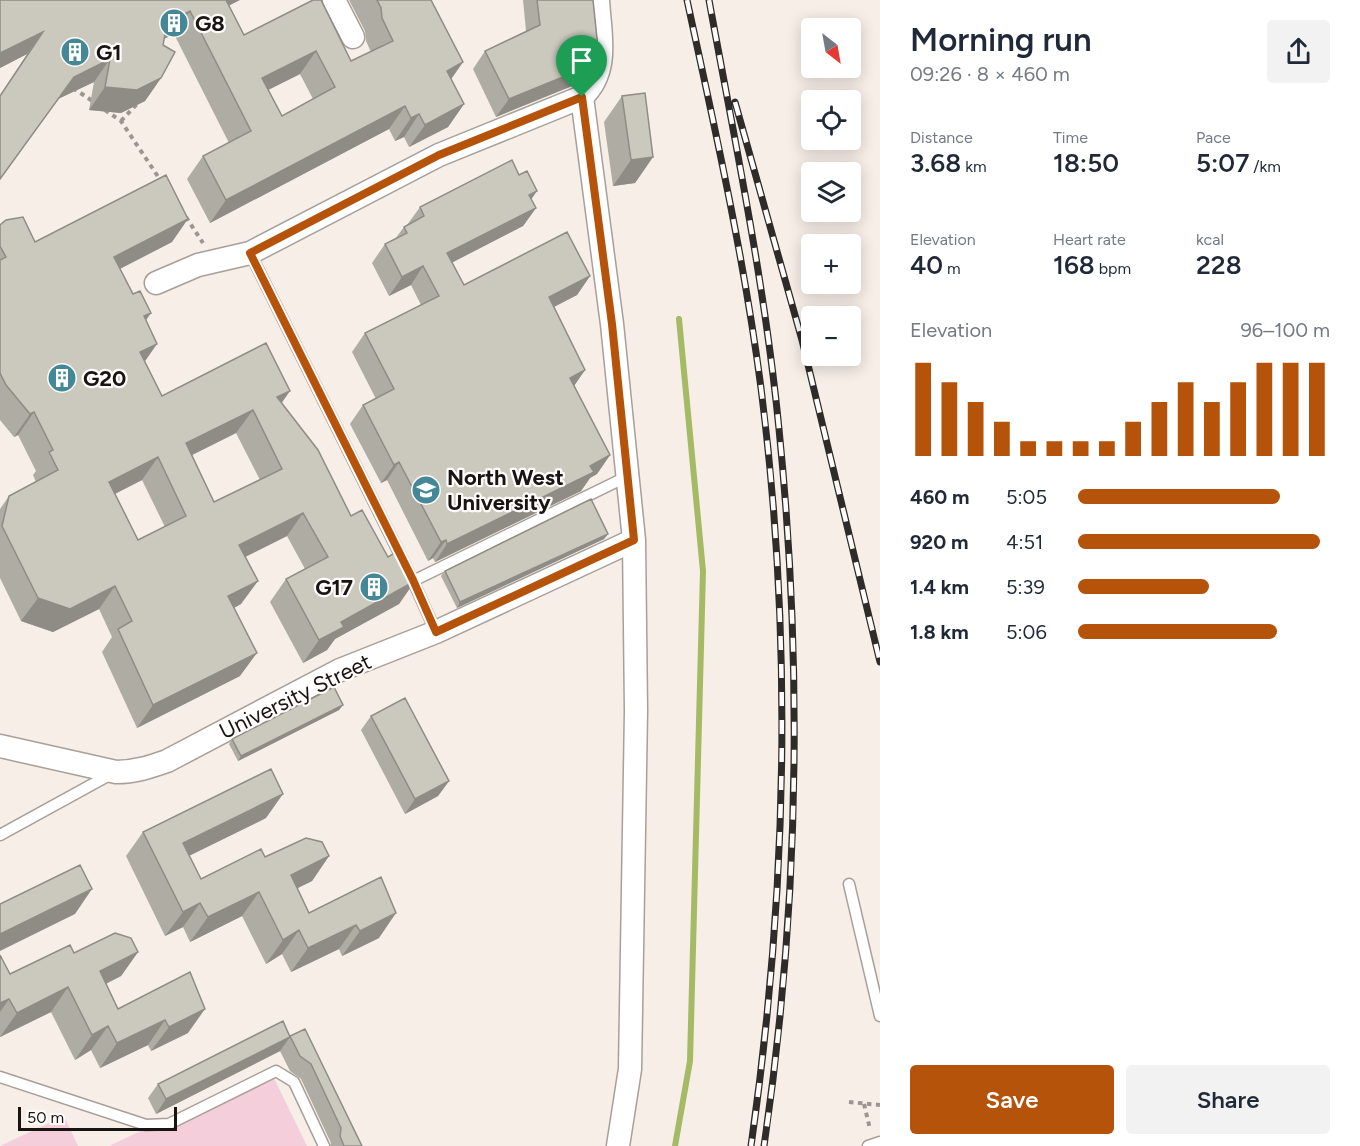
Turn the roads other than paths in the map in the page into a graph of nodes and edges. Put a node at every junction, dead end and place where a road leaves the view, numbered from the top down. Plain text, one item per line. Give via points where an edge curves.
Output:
1 (334, 0) edge
2 (598, 0) edge
3 (353, 38) dead end
4 (582, 97) junction
5 (250, 253) junction
6 (156, 283) dead end
7 (626, 477) junction
8 (634, 540) junction
9 (413, 580) junction
10 (436, 632) junction
11 (2, 749) edge
12 (116, 772) junction
13 (0, 835) edge
14 (849, 884) dead end
15 (880, 1016) edge
16 (0, 1077) edge
17 (324, 1146) edge
18 (618, 1146) edge

1 - 3 street
2 - 4 street via 601,61 593,87
4 - 5 street via 439,155
4 - 7 street via 612,324
5 - 6 street via 198,265
5 - 9 lane
7 - 8 street
7 - 9 lane
8 - 10 street, University Street
8 - 18 street via 636,711 630,1070
9 - 10 lane
10 - 12 street, University Street via 340,670 167,761 132,772
11 - 12 street, University Street
12 - 13 lane
14 - 15 lane
16 - 17 lane via 146,1125 169,1124 276,1071 294,1082

